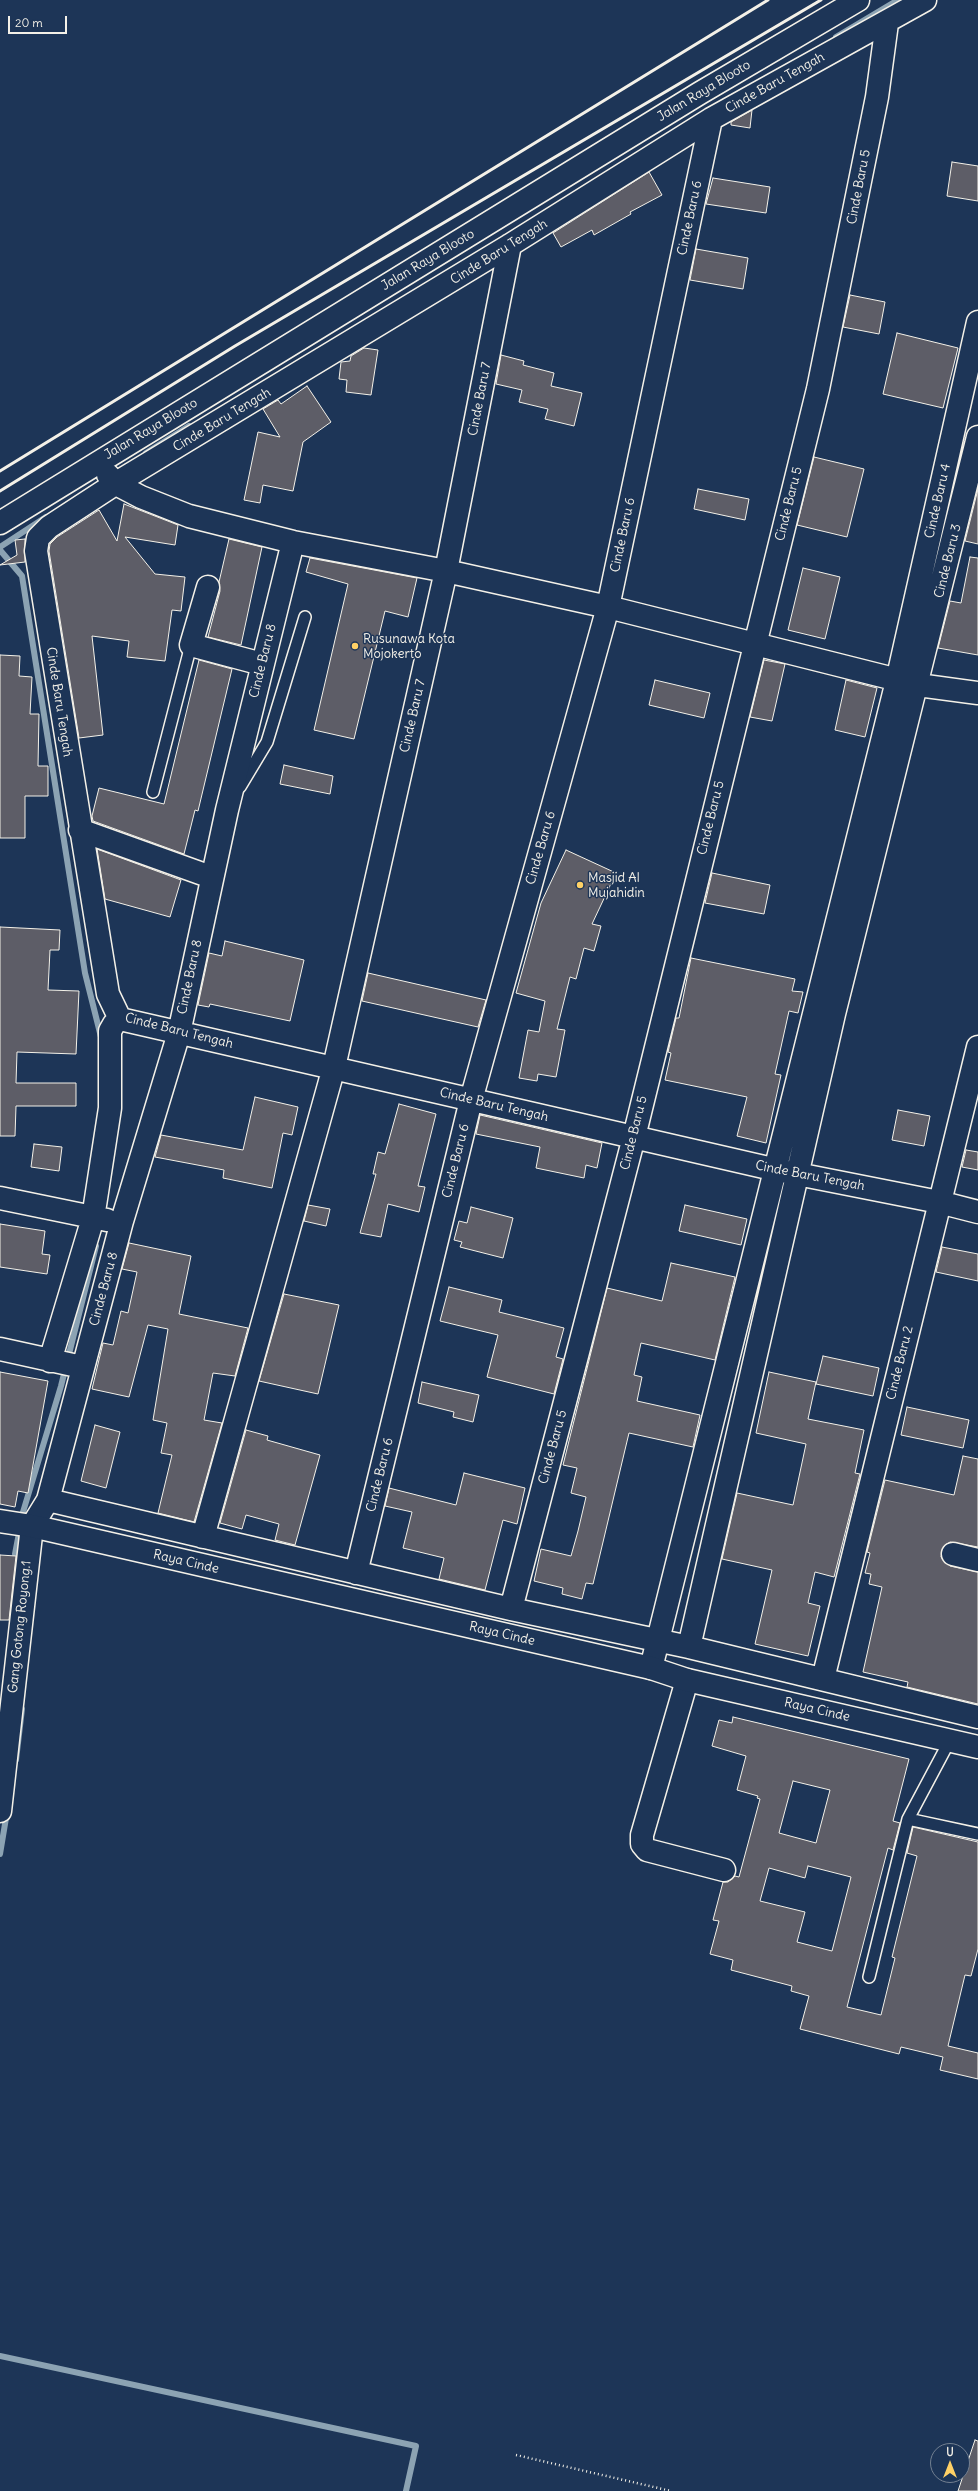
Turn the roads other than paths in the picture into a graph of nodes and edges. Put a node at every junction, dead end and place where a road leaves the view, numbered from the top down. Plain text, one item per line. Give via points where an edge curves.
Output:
1 (858, 0) edge
2 (925, 0) edge
3 (887, 22) junction
4 (711, 119) junction
5 (510, 245) junction
6 (978, 322) edge
7 (978, 437) edge
8 (109, 475) junction
9 (0, 524) edge
10 (293, 542) junction
11 (446, 572) junction
12 (208, 587) dead end
13 (608, 607) junction
14 (305, 617) dead end
15 (754, 644) junction
16 (191, 645) junction
17 (262, 664) junction
18 (907, 683) junction
19 (978, 693) edge
20 (154, 792) dead end
21 (227, 810) junction
22 (80, 830) junction
23 (211, 877) junction
24 (120, 1019) junction
25 (179, 1033) junction
26 (978, 1047) edge
27 (334, 1067) junction
28 (471, 1100) junction
29 (634, 1137) junction
30 (777, 1170) junction
31 (798, 1175) junction
32 (0, 1198) edge
33 (939, 1202) junction
34 (978, 1212) edge
35 (106, 1220) junction
36 (0, 1349) edge
37 (66, 1364) junction
38 (28, 1517) edge
39 (203, 1537) junction
40 (953, 1554) dead end
41 (978, 1560) edge
42 (356, 1573) junction
43 (511, 1609) junction
44 (689, 1647) junction
45 (655, 1654) junction
46 (823, 1679) junction
47 (687, 1680) junction
48 (978, 1717) edge
49 (949, 1742) junction
50 (978, 1747) edge
51 (0, 1811) edge
52 (908, 1818) junction
53 (978, 1834) edge
54 (724, 1870) dead end
55 (869, 1977) dead end

1 - 8 street, Jalan Raya Blooto via 700,93
2 - 3 street, Cinde Baru Tengah
3 - 4 street, Cinde Baru Tengah via 792,72
3 - 15 street, Cinde Baru 5 via 877,97 818,389
4 - 5 street, Cinde Baru Tengah
4 - 13 street, Cinde Baru 6
5 - 8 street, Cinde Baru Tengah
5 - 11 street, Cinde Baru 7
6 - 18 street, Cinde Baru 4
7 - 18 street, Cinde Baru 3
8 - 9 street, Jalan Raya Blooto
8 - 10 street via 141,497 190,516
8 - 22 street, Cinde Baru Tengah via 38,538 36,551
10 - 11 street
10 - 17 street, Cinde Baru 8
11 - 13 street
11 - 27 street, Cinde Baru 7
12 - 16 street
13 - 15 street
13 - 28 street, Cinde Baru 6
14 - 21 lane via 267,742
15 - 18 street
15 - 29 street, Cinde Baru 5
16 - 17 street
16 - 20 lane
17 - 21 street, Cinde Baru 8
18 - 19 street
18 - 30 street
18 - 31 street
21 - 23 street, Cinde Baru 8
22 - 23 street
22 - 24 street, Cinde Baru Tengah via 108,994
23 - 25 street, Cinde Baru 8
24 - 25 street, Cinde Baru Tengah
24 - 35 street via 110,1031 111,1081 106,1137
25 - 27 street, Cinde Baru Tengah
25 - 35 street, Cinde Baru 8
26 - 33 street, Cinde Baru 2
27 - 28 street, Cinde Baru Tengah
27 - 39 street, Cinde Baru 7
28 - 29 street, Cinde Baru Tengah
28 - 42 street, Cinde Baru 6
29 - 30 street, Cinde Baru Tengah
29 - 43 street, Cinde Baru 5
30 - 31 street, Cinde Baru Tengah
30 - 45 street
31 - 33 street, Cinde Baru Tengah
31 - 44 street
32 - 35 street
33 - 34 street, Cinde Baru Tengah
33 - 46 street, Cinde Baru 2
35 - 37 street, Cinde Baru 8
35 - 37 street
36 - 37 street
37 - 38 street, Cinde Baru 8
38 - 39 street, Raya Cinde
38 - 45 street, Raya Cinde
38 - 51 street, Gang Gotong Royong.1
39 - 42 street, Raya Cinde
40 - 41 street
42 - 43 street, Raya Cinde
43 - 45 street, Raya Cinde
44 - 45 street, Raya Cinde
44 - 46 street, Raya Cinde
45 - 47 street, Raya Cinde
46 - 48 street, Raya Cinde
47 - 49 street, Raya Cinde
47 - 54 street via 642,1835 642,1844 647,1850
49 - 50 street, Raya Cinde
49 - 52 lane
52 - 53 lane
52 - 55 lane

